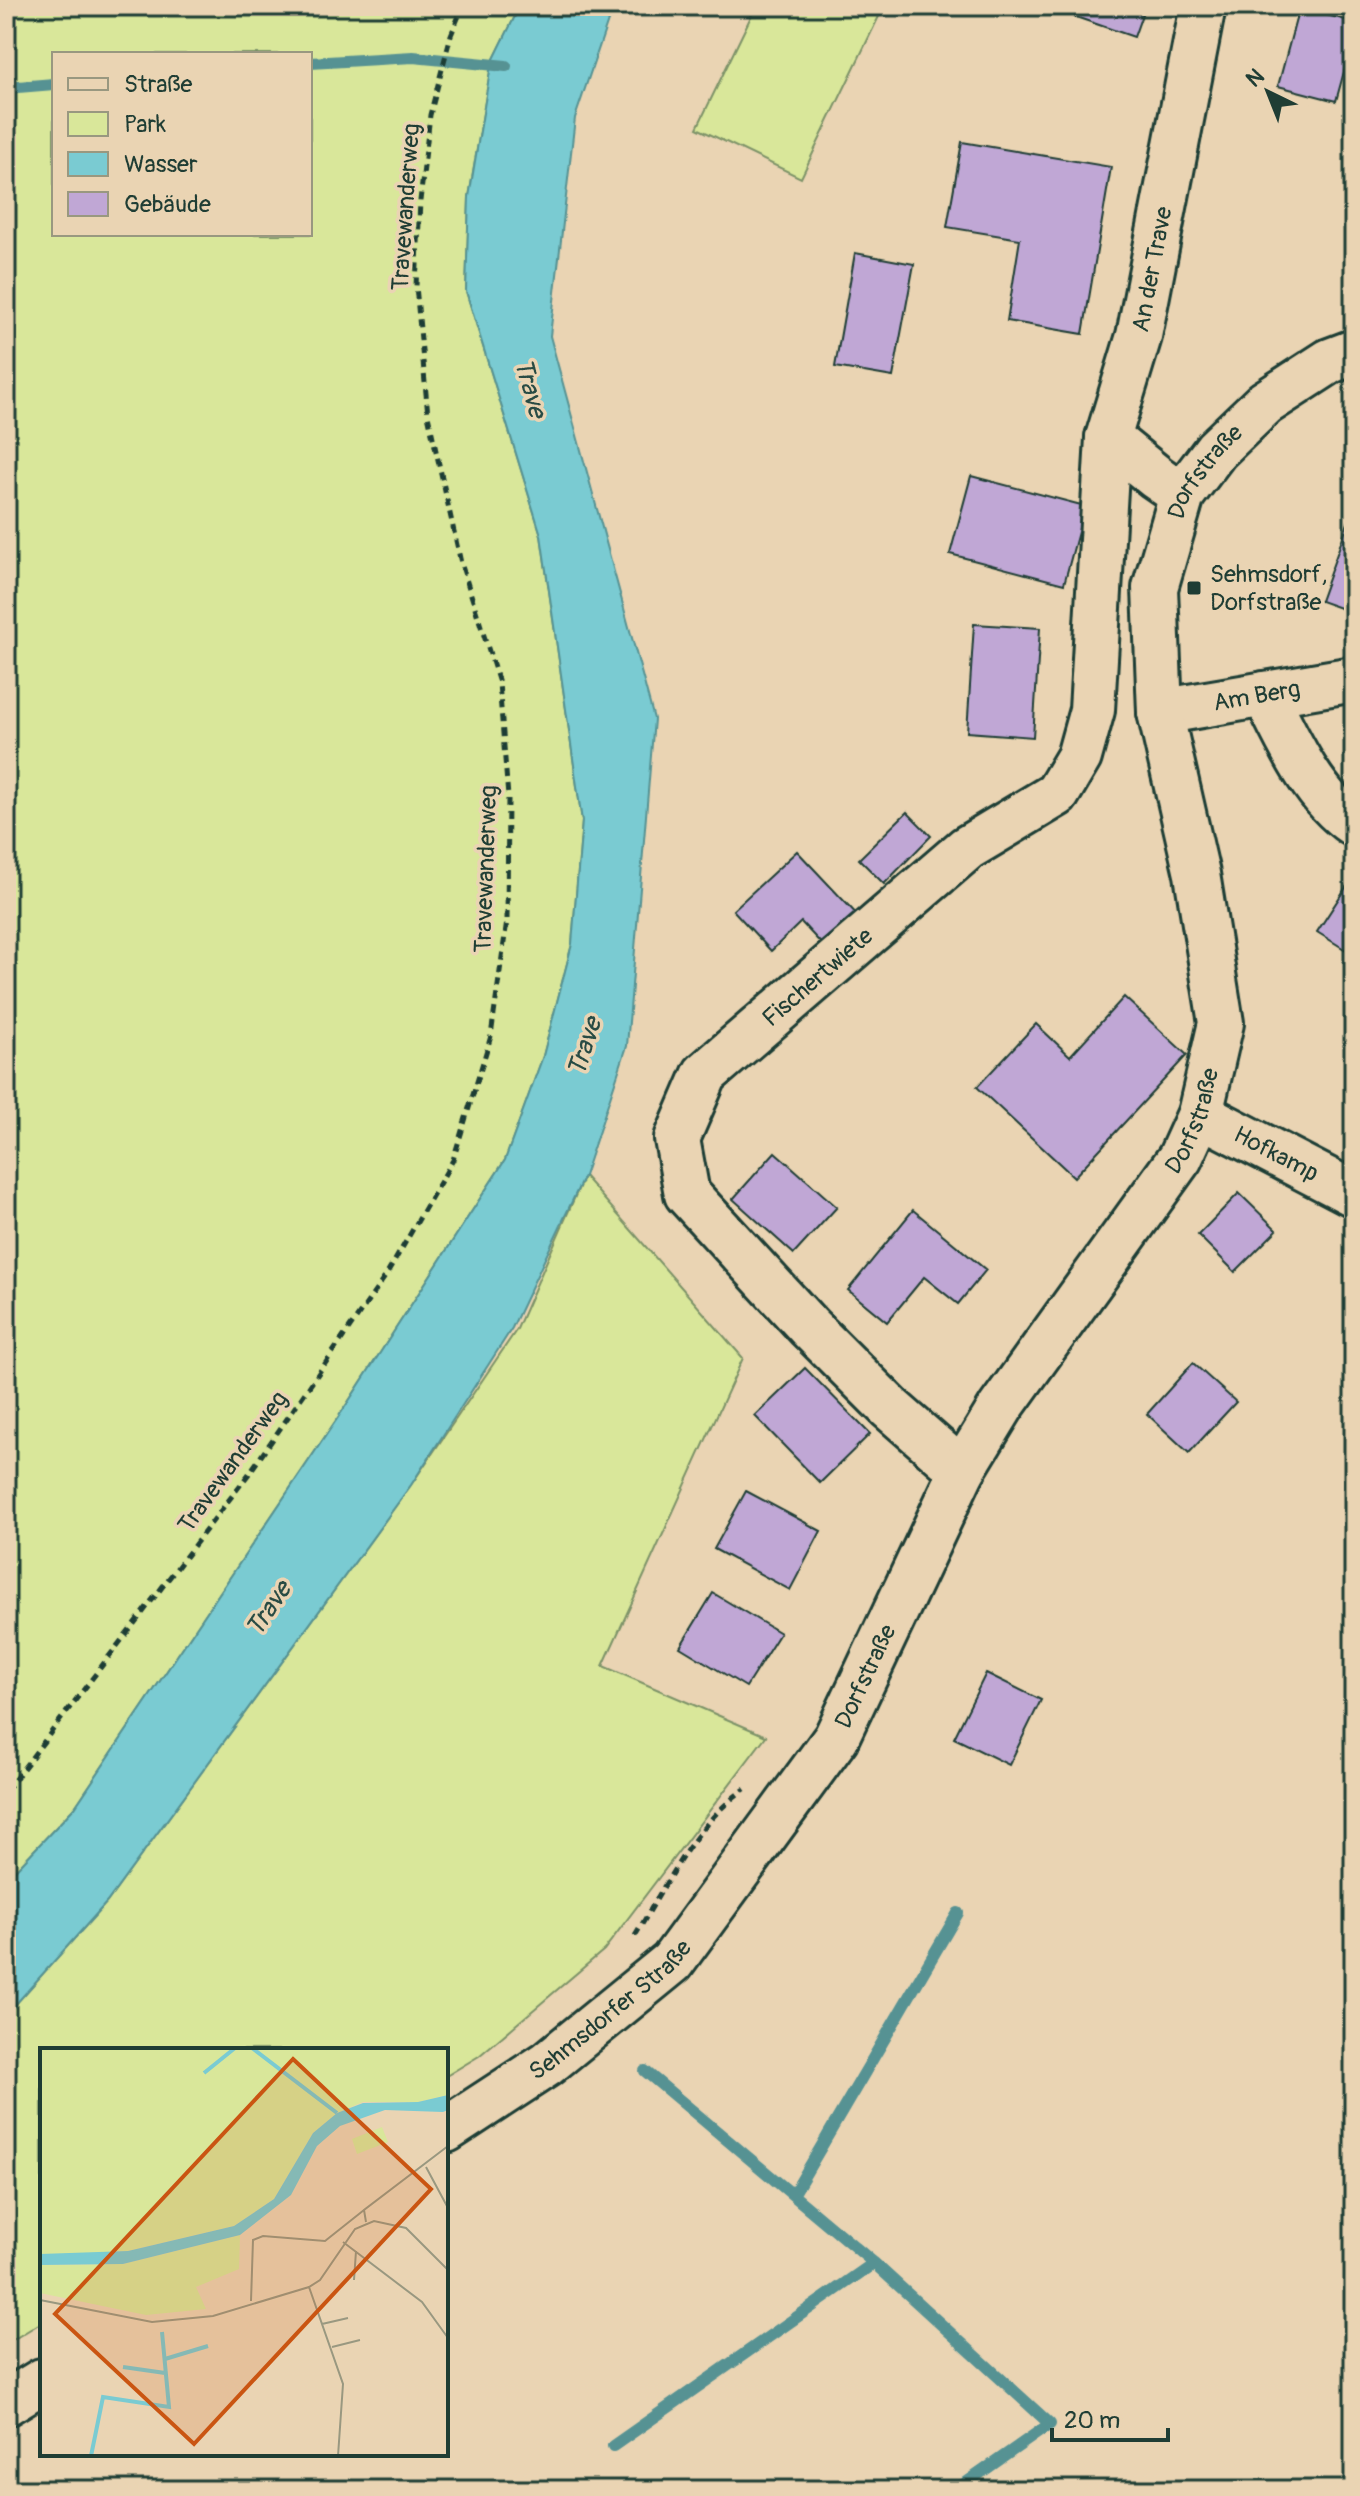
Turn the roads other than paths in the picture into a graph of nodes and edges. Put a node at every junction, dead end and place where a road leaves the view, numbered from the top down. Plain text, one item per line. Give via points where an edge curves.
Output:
1 (1203, 6) edge
2 (1354, 352) edge
3 (1108, 438) junction
4 (1182, 495) junction
5 (1354, 679) edge
6 (1265, 694) junction
7 (1160, 712) junction
8 (1354, 824) edge
9 (1200, 1114) junction
10 (1354, 1194) edge
11 (962, 1471) junction
12 (748, 1860) joint
13 (448, 2129) edge
14 (40, 2382) edge
15 (6, 2403) edge

1 - 3 street, An der Trave via 1139,336
2 - 4 street, Dorfstraße via 1330,361 1265,403 1216,450
3 - 4 street
3 - 11 street, Fischertwiete via 1092,710 1079,757 1057,794 967,848 705,1074 677,1139 687,1194 809,1327
4 - 7 street, Dorfstraße via 1155,588
5 - 6 street, Am Berg
6 - 7 street, Am Berg
6 - 8 street via 1301,765
7 - 9 street, Dorfstraße via 1197,874 1221,1023
9 - 10 street, Hofkamp
9 - 11 street, Dorfstraße via 1180,1158 1001,1407
11 - 12 street, Dorfstraße via 836,1738
12 - 13 street, Sehmsdorfer Straße via 672,1962 547,2064
14 - 15 street

